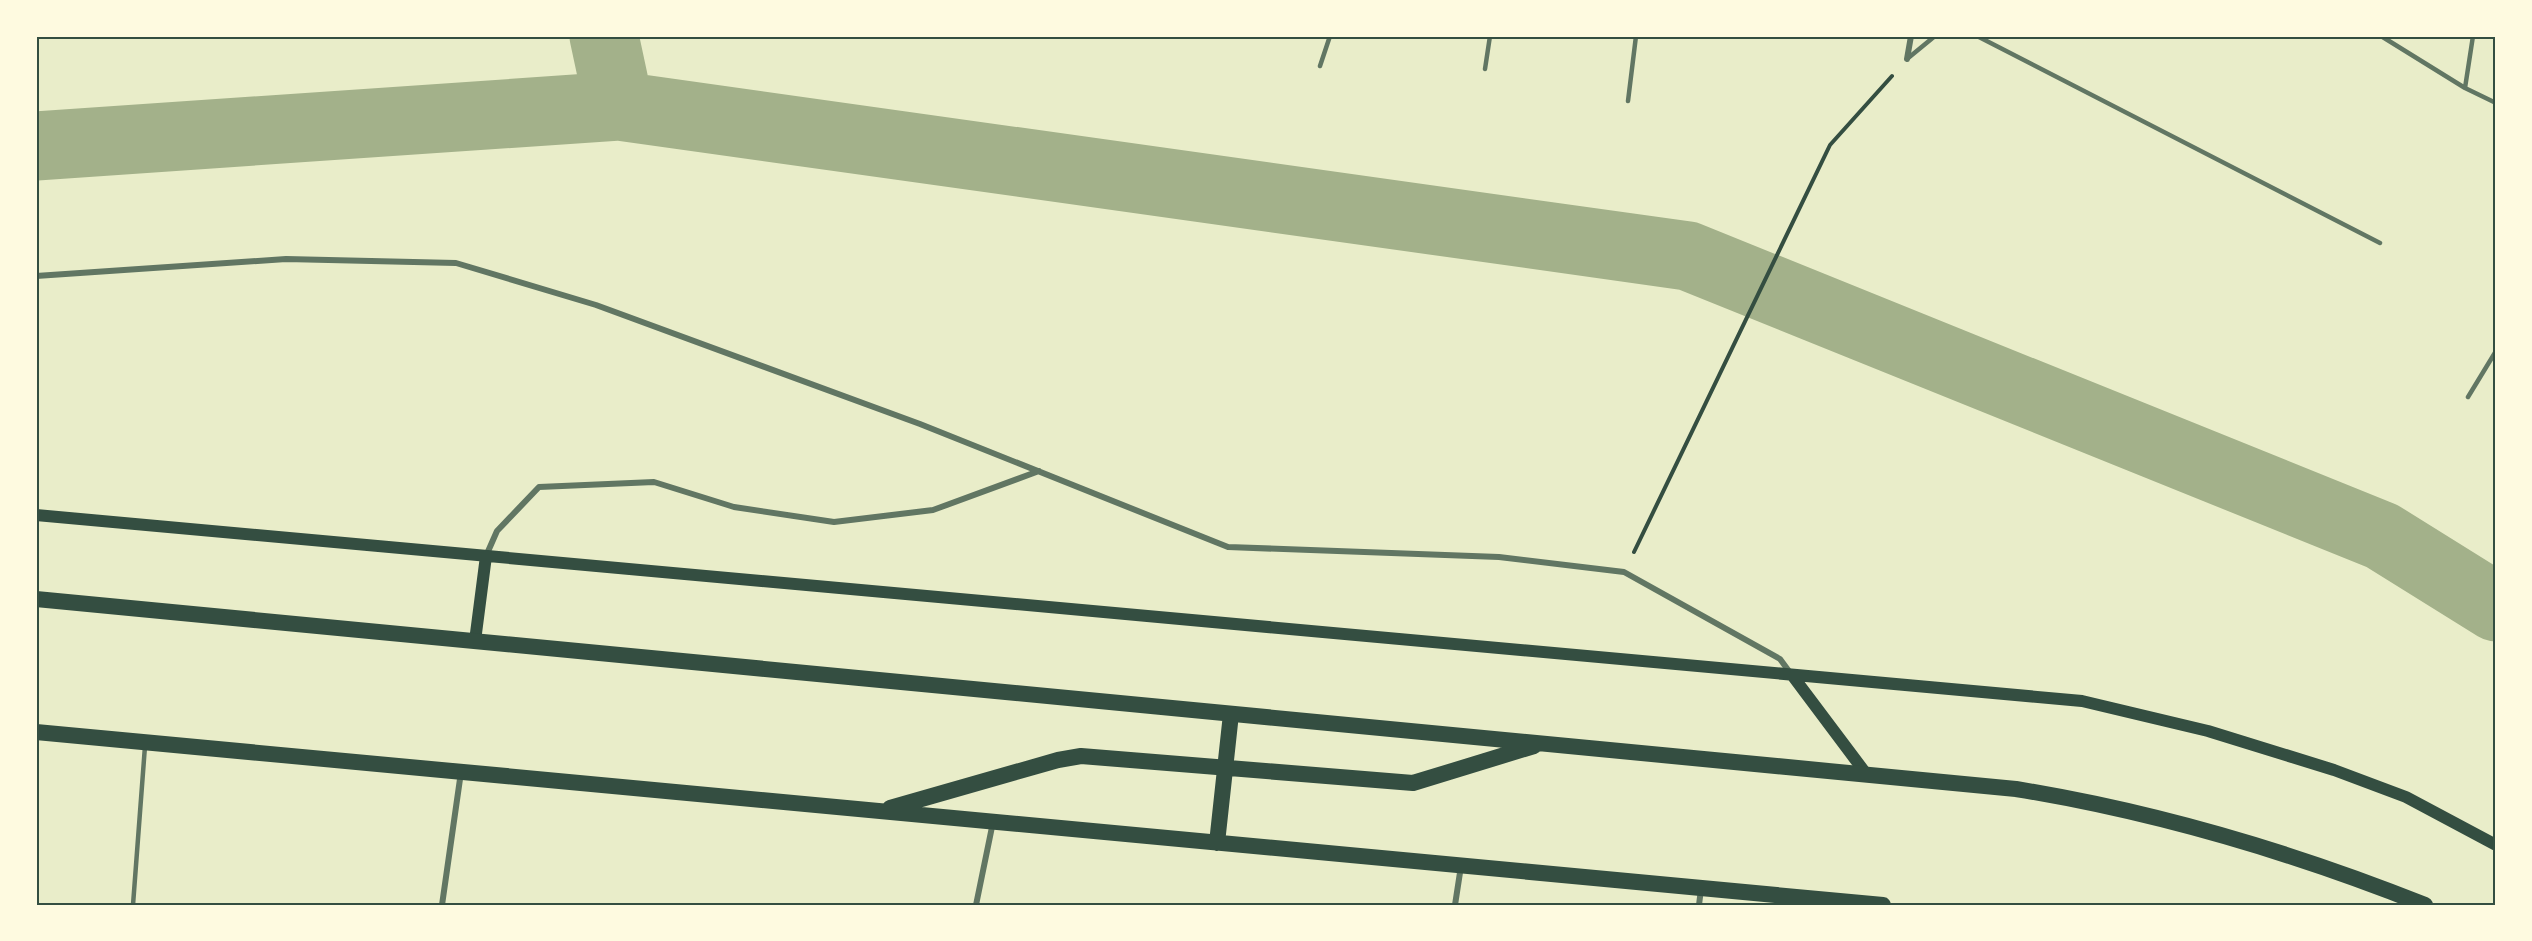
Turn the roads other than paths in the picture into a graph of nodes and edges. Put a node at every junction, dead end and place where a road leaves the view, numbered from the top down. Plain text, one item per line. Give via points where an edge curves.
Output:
1 (1330, 36) edge
2 (1490, 36) edge
3 (1636, 36) edge
4 (1911, 36) edge
5 (1935, 36) edge
6 (1977, 36) edge
7 (2381, 36) edge
8 (2473, 36) edge
9 (1907, 58) joint
10 (1320, 66) dead end
11 (1485, 69) dead end
12 (2465, 88) junction
13 (1628, 101) dead end
14 (2496, 104) edge
15 (2380, 243) dead end
16 (36, 276) edge
17 (2496, 351) edge
18 (2468, 397) dead end
19 (1039, 471) junction
20 (36, 515) edge
21 (486, 556) junction
22 (36, 599) edge
23 (475, 641) junction
24 (1792, 675) junction
25 (1231, 714) junction
26 (36, 732) edge
27 (145, 742) junction
28 (1542, 743) junction
29 (1225, 767) junction
30 (461, 771) junction
31 (1868, 775) junction
32 (880, 811) junction
33 (993, 822) junction
34 (1217, 843) junction
35 (2496, 845) edge
36 (1461, 865) junction
37 (1700, 896) edge
38 (133, 905) edge
39 (442, 905) edge
40 (976, 905) edge
41 (1455, 905) edge
42 (1883, 905) edge
43 (2425, 905) edge

1 - 10 lane
2 - 11 lane
3 - 13 lane
4 - 9 street
5 - 9 lane
6 - 15 lane
7 - 12 lane
8 - 12 lane
12 - 14 lane
16 - 19 street via 286,259 456,263 596,305
17 - 18 lane
19 - 21 street via 933,510 834,522 734,507 654,482 538,487 497,531
19 - 24 street via 1228,547 1499,557 1624,572 1780,659
20 - 21 main road
21 - 23 main road
21 - 24 main road
22 - 23 highway
23 - 25 highway
24 - 31 main road
24 - 35 main road via 2082,700 2145,714 2271,749 2364,781 2406,797
25 - 28 highway
25 - 29 highway
26 - 27 highway
27 - 30 highway
27 - 38 lane
28 - 29 highway via 1413,783
28 - 31 highway
29 - 32 highway via 1080,756
29 - 34 highway
30 - 32 highway
30 - 39 street
31 - 43 highway via 2016,789 2122,809 2322,866
32 - 33 highway
33 - 34 highway
33 - 40 street
34 - 36 highway
36 - 37 highway
36 - 41 street
37 - 42 highway

